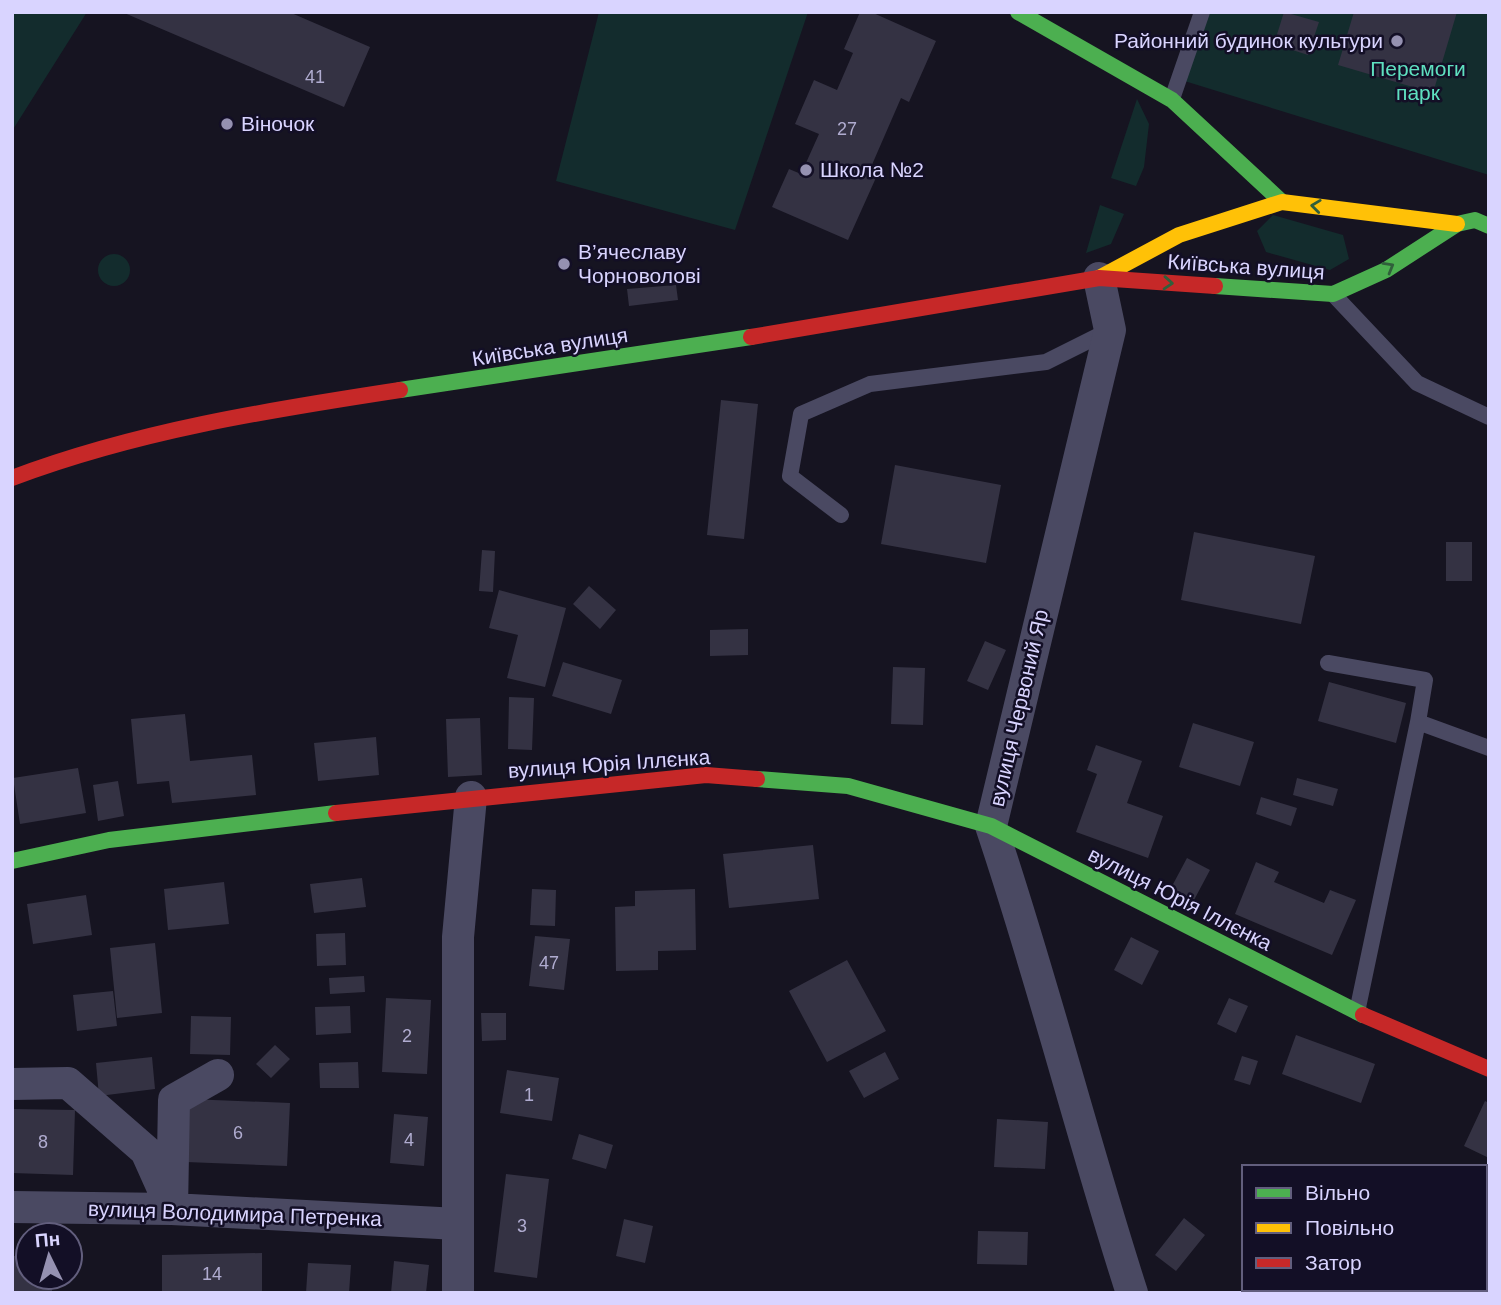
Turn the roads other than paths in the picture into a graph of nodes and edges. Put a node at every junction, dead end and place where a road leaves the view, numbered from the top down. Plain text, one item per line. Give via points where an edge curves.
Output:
1 (1018, 12) edge
2 (1202, 12) edge
3 (1172, 100) junction
4 (1282, 202) junction
5 (1457, 224) junction
6 (1489, 226) edge
7 (1099, 278) junction
8 (1333, 294) junction
9 (1110, 330) junction
10 (1489, 417) edge
11 (12, 478) edge
12 (841, 515) dead end
13 (1328, 663) dead end
14 (1418, 722) junction
15 (1489, 748) edge
16 (471, 797) junction
17 (991, 826) junction
18 (12, 862) edge
19 (1357, 1012) junction
20 (1489, 1069) edge
21 (218, 1074) dead end
22 (12, 1084) edge
23 (12, 1207) edge
24 (172, 1209) junction
25 (458, 1224) junction
26 (458, 1293) edge
27 (1132, 1293) edge

1 - 3 main road
2 - 3 lane
3 - 4 main road
5 -> 4 main road
4 - 7 main road, Київська вулиця via 1179,235
5 - 6 main road via 1475,220
8 -> 5 main road, Київська вулиця via 1386,270
7 -> 8 main road, Київська вулиця
7 - 9 street, вулиця Червоний Яр
7 - 11 main road, Київська вулиця via 742,339 253,412 57,461
8 - 10 lane via 1417,383
9 - 12 lane via 1046,362 870,384 801,415 790,476
9 - 17 street, вулиця Червоний Яр
13 - 14 lane via 1425,680
14 - 15 lane
14 - 19 lane
16 - 17 main road, вулиця Юрія Іллєнка via 706,775 848,786
16 - 18 main road, вулиця Юрія Іллєнка via 110,840
16 - 25 street via 458,937
17 - 19 main road, вулиця Юрія Іллєнка
17 - 27 street, вулиця Червоний Яр
19 - 20 main road, вулиця Юрія Іллєнка
21 - 24 street via 174,1100
22 - 24 street via 68,1083 146,1151
23 - 24 street, вулиця Володимира Петренка
24 - 25 street, вулиця Володимира Петренка
25 - 26 street

